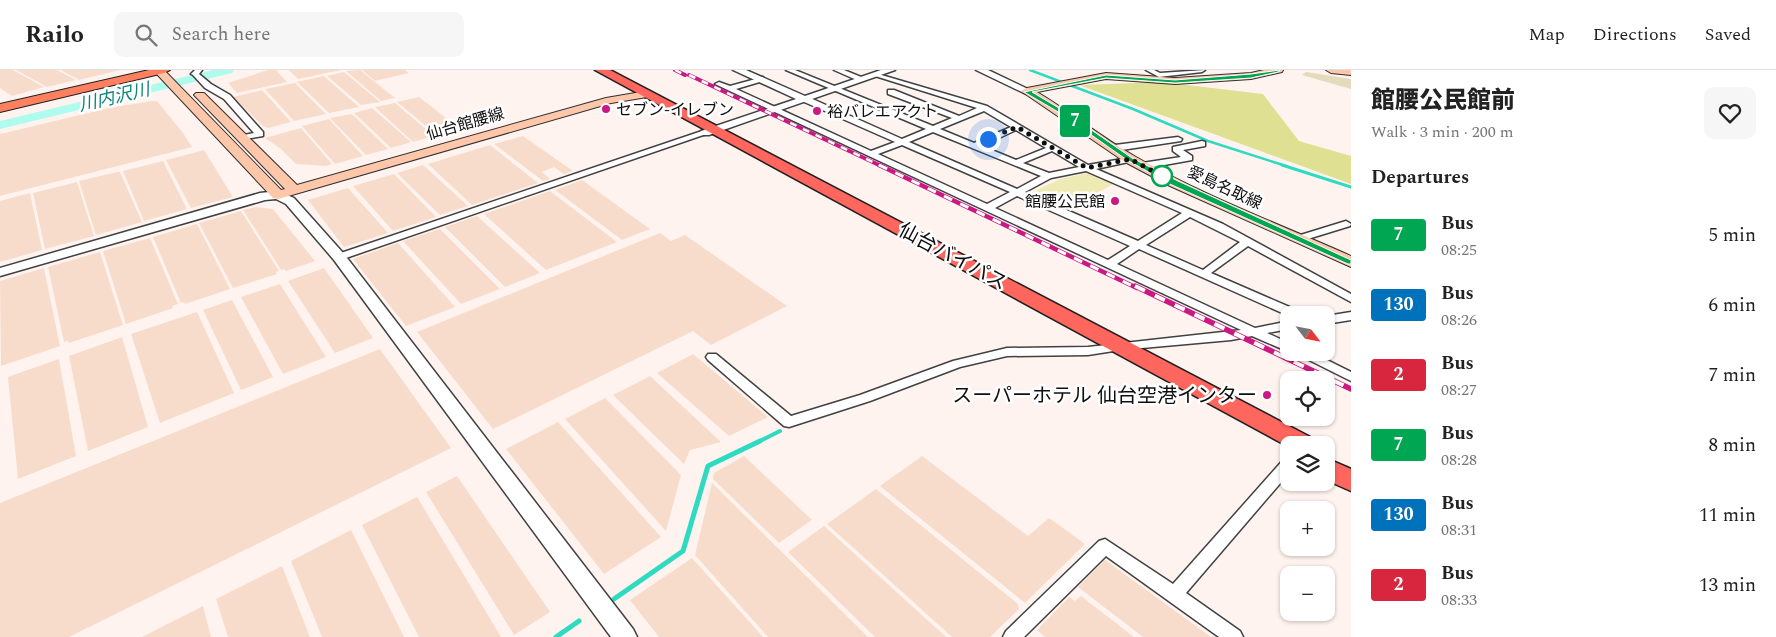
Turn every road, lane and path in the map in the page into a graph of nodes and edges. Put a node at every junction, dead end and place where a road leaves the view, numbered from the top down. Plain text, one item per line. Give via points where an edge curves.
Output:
1 (589, 70) edge
2 (601, 70) edge
3 (738, 70) edge
4 (789, 70) edge
5 (837, 70) edge
6 (890, 70) edge
7 (981, 70) edge
8 (1149, 70) edge
9 (1203, 70) edge
10 (1278, 70) edge
11 (1331, 70) edge
12 (160, 72) edge
13 (197, 72) edge
14 (1351, 72) edge
15 (876, 74) junction
16 (1219, 78) junction
17 (760, 79) junction
18 (862, 79) junction
19 (719, 84) dead end
20 (1066, 84) joint
21 (910, 85) junction
22 (730, 88) junction
23 (835, 89) junction
24 (187, 90) junction
25 (634, 90) junction
26 (891, 92) junction
27 (1027, 92) junction
28 (883, 95) dead end
29 (874, 98) dead end
30 (804, 99) junction
31 (865, 101) junction
32 (0, 107) edge
33 (984, 108) junction
34 (774, 109) junction
35 (958, 118) junction
36 (1017, 127) junction
37 (933, 129) junction
38 (709, 131) junction
39 (242, 138) junction
40 (1178, 139) dead end
41 (904, 141) junction
42 (1202, 144) dead end
43 (974, 146) junction
44 (1052, 148) junction
45 (1115, 148) junction
46 (872, 154) junction
47 (1130, 159) junction
48 (1016, 163) junction
49 (1142, 166) junction
50 (1087, 168) junction
51 (1048, 176) junction
52 (1019, 192) junction
53 (282, 193) junction
54 (987, 208) junction
55 (1189, 213) junction
56 (1346, 224) dead end
57 (1298, 239) junction
58 (1248, 242) junction
59 (1140, 245) junction
60 (339, 257) junction
61 (1351, 262) edge
62 (1109, 264) junction
63 (0, 272) edge
64 (1205, 273) junction
65 (1351, 299) edge
66 (1280, 307) edge
67 (1351, 316) edge
68 (1335, 319) edge
69 (1280, 326) edge
70 (1253, 331) junction
71 (1280, 344) edge
72 (1113, 347) junction
73 (712, 357) dead end
74 (1318, 361) edge
75 (1351, 377) edge
76 (1287, 436) edge
77 (1280, 442) edge
78 (1335, 462) edge
79 (1351, 470) edge
80 (1280, 473) edge
81 (1335, 473) edge
82 (1351, 481) edge
83 (1174, 595) junction
84 (625, 637) edge
85 (1012, 637) edge
86 (1234, 637) edge

1 - 25 highway, 仙台バイパス
2 - 25 highway, 仙台バイパス
3 - 17 street
4 - 23 street
5 - 18 street
6 - 15 street
7 - 27 street
8 - 9 street via 1159,75
9 - 16 street
10 - 16 main road
11 - 14 main road
12 - 24 main road
12 - 32 main road
13 - 39 street via 208,86 226,97 260,134
15 - 18 street
15 - 21 street
16 - 20 main road via 1175,81 1106,76
17 - 22 street
17 - 30 street
18 - 23 street
19 - 22 street
20 - 27 main road
21 - 26 street
21 - 33 street
22 - 34 street
23 - 30 street
23 - 31 street
24 - 39 main road
24 - 53 main road
25 - 38 highway, 仙台バイパス
25 - 53 main road, 仙台館腰線 via 604,96
25 - 53 main road, 仙台館腰線 via 610,100
26 - 28 street
26 - 35 street
27 - 45 main road, 愛島名取線
29 - 31 street
30 - 34 street
30 - 41 street
31 - 37 street
33 - 35 street
33 - 36 street
34 - 38 street
34 - 46 street
35 - 37 street
36 - 43 street
36 - 44 street
37 - 41 street
37 - 43 street
38 - 60 street
38 - 72 highway, 仙台バイパス
39 - 53 main road
40 - 45 street
41 - 46 street
41 - 52 street
42 - 49 street via 1176,149 1189,158
43 - 48 street
44 - 48 street
44 - 50 street
45 - 47 main road, 愛島名取線
46 - 54 street
47 - 49 main road, 愛島名取線
47 - 50 street
48 - 51 street
49 - 57 main road, 愛島名取線
50 - 51 street
50 - 55 street
51 - 52 street
52 - 54 street
52 - 59 street
53 - 60 street
53 - 63 street
54 - 62 street
55 - 58 street
55 - 59 street
56 - 57 street
57 - 61 main road, 愛島名取線
58 - 64 street
58 - 65 street
59 - 62 street
59 - 64 street
60 - 84 street
62 - 70 street
64 - 66 street
67 - 68 street
69 - 70 street
70 - 71 street
70 - 72 street
72 - 73 street via 1066,352 1007,352 958,364 789,422
72 - 76 highway, 仙台バイパス
72 - 77 highway, 仙台バイパス
74 - 75 street
78 - 79 highway
80 - 83 street
81 - 82 highway
83 - 85 street via 1105,546
83 - 86 street

